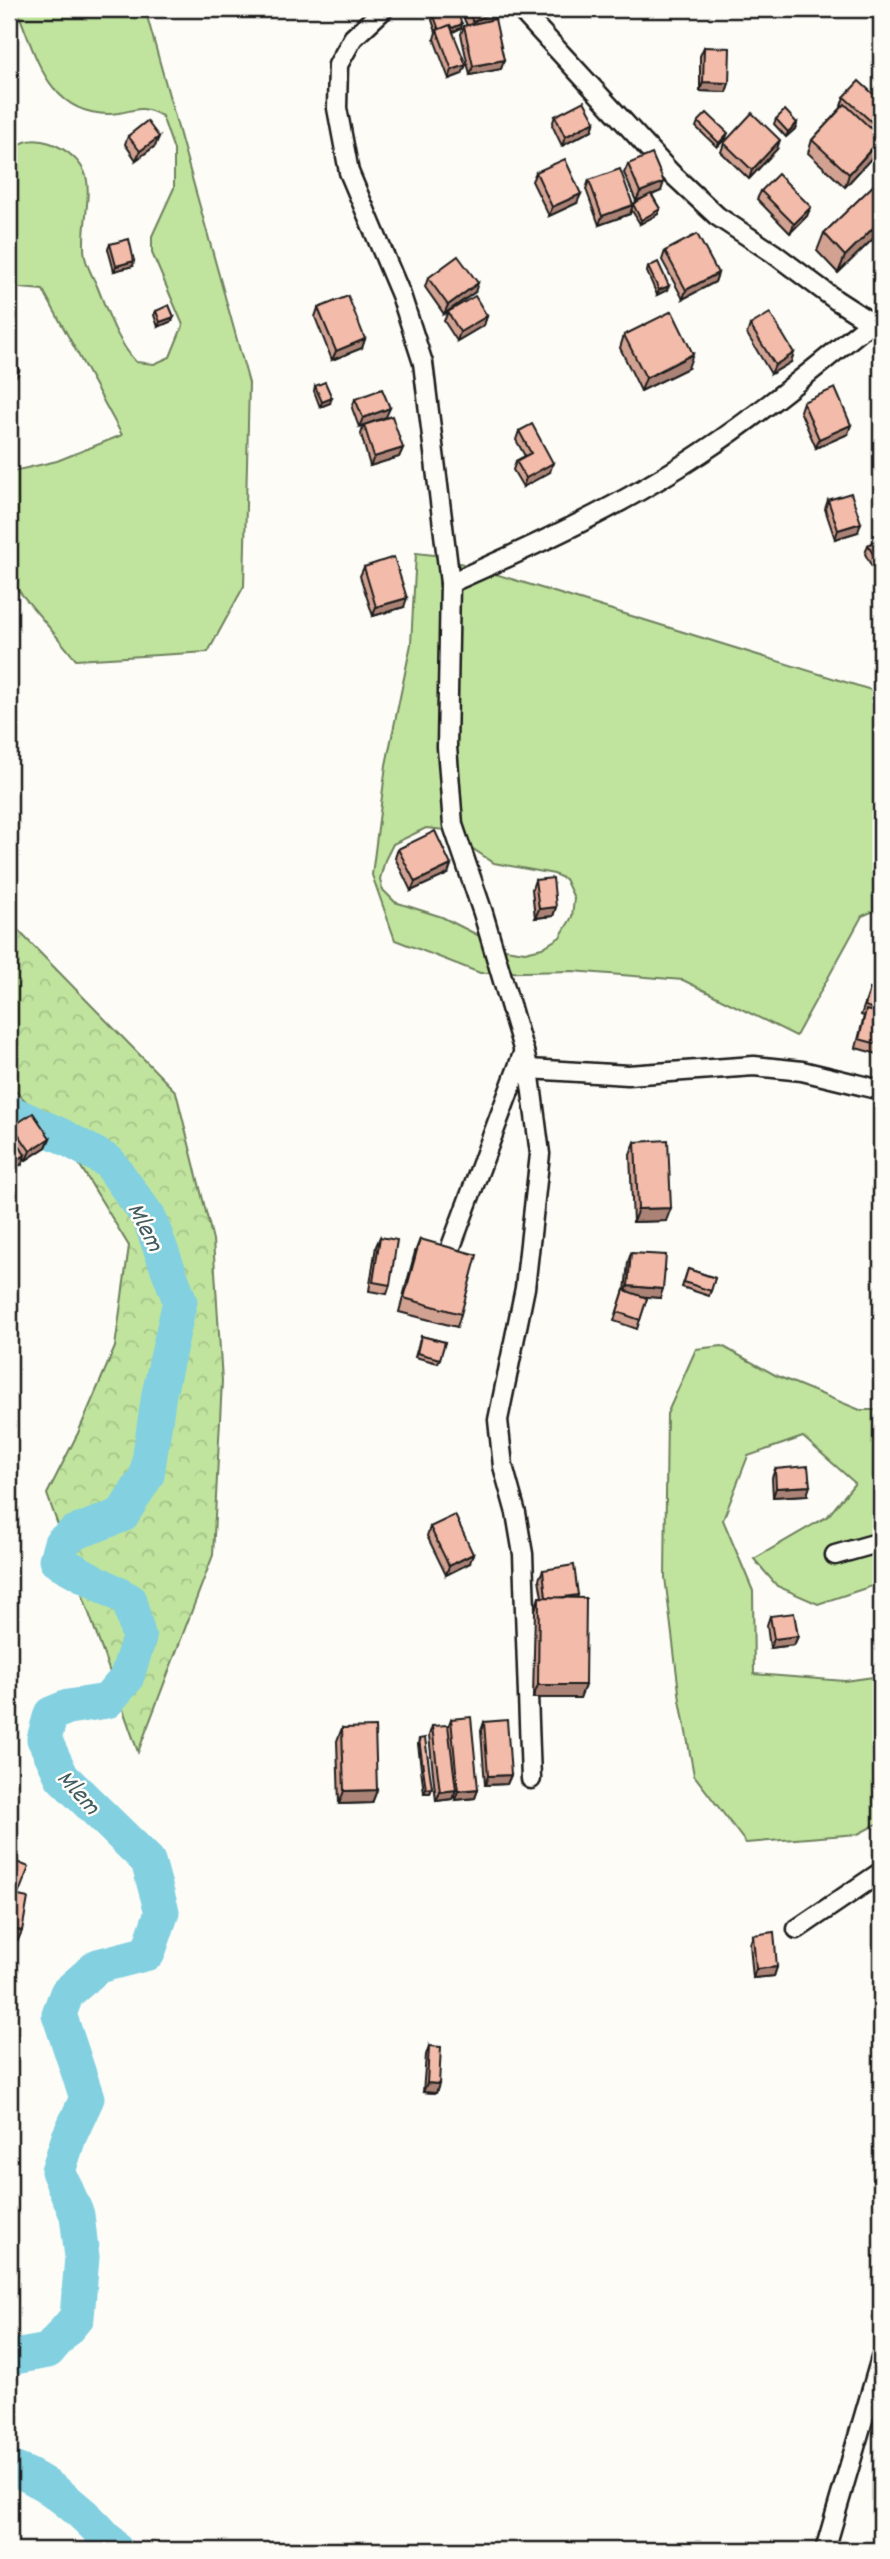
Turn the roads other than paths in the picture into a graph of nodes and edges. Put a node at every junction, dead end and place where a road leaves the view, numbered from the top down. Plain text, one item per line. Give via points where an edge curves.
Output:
1 (384, 9) edge
2 (520, 9) edge
3 (876, 326) edge
4 (450, 583) junction
5 (524, 1051) junction
6 (529, 1069) junction
7 (881, 1090) edge
8 (452, 1244) dead end
9 (881, 1542) edge
10 (835, 1555) dead end
11 (531, 1779) dead end
12 (881, 1872) edge
13 (797, 1929) dead end
14 (881, 2358) edge
15 (825, 2550) edge

1 - 4 street via 353,38 338,65 337,108 349,172 401,295 423,363
2 - 3 street via 692,194
3 - 4 street via 701,454 550,539
4 - 5 street via 447,747 453,825
5 - 6 street
5 - 8 street
6 - 7 street via 628,1075 754,1066 802,1071
6 - 11 street via 540,1154 524,1289 498,1420 503,1466 523,1554
9 - 10 street
12 - 13 street
14 - 15 street

